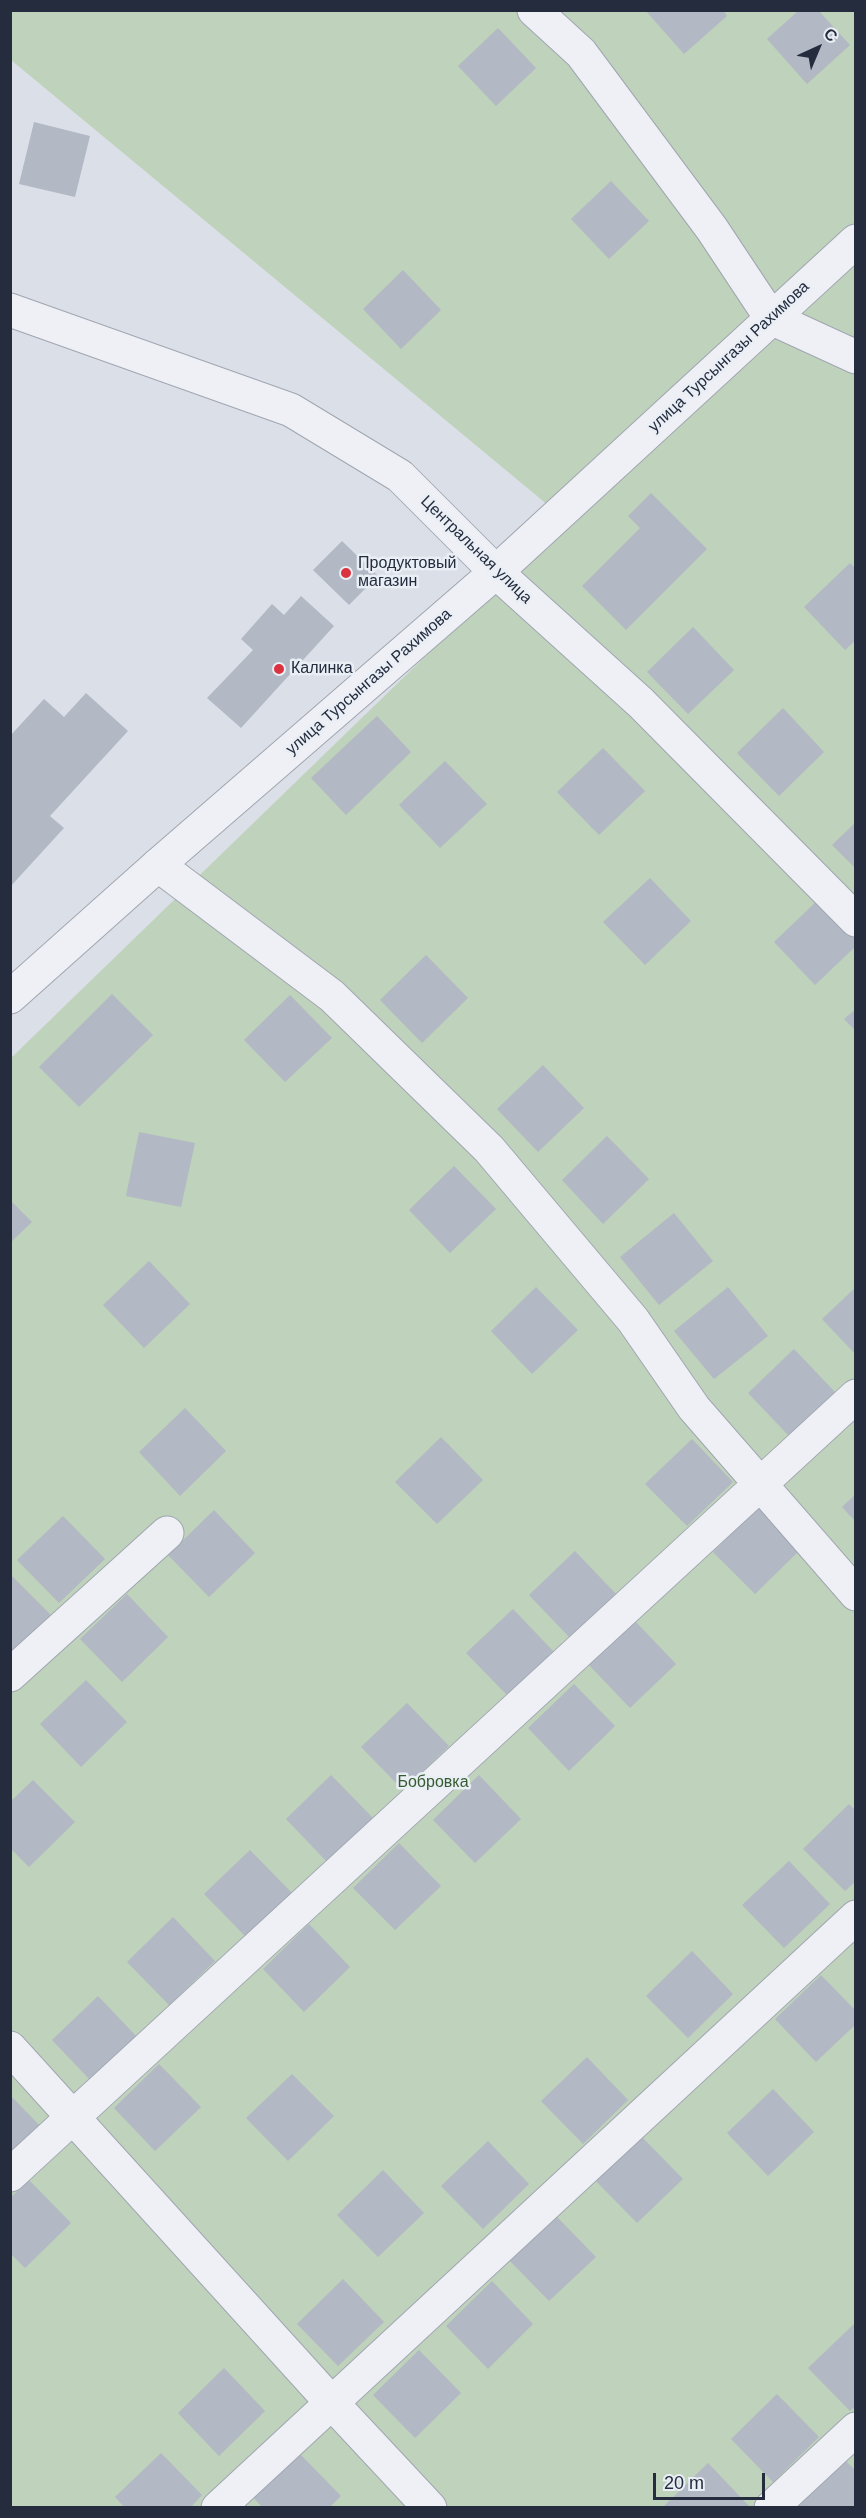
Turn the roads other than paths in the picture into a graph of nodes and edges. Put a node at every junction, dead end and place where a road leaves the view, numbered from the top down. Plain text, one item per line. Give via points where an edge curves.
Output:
1 (534, 10) edge
2 (855, 241) edge
3 (10, 310) edge
4 (771, 318) junction
5 (855, 357) edge
6 (496, 572) junction
7 (158, 865) junction
8 (855, 920) edge
9 (10, 997) edge
10 (855, 1396) edge
11 (760, 1485) junction
12 (167, 1533) dead end
13 (855, 1594) edge
14 (10, 1676) edge
15 (855, 1917) edge
16 (10, 2048) edge
17 (74, 2116) junction
18 (10, 2175) edge
19 (331, 2402) junction
20 (855, 2429) edge
21 (218, 2508) edge
22 (430, 2508) edge
23 (771, 2508) edge

1 - 4 street via 581,52 712,229
2 - 4 street, улица Турсынгазы Рахимова
3 - 6 street, Центральная улица via 291,410 400,476
4 - 5 street
4 - 6 street, улица Турсынгазы Рахимова
6 - 7 street, улица Турсынгазы Рахимова
6 - 8 street, Центральная улица via 641,703
7 - 9 street, улица Турсынгазы Рахимова
7 - 11 street via 332,996 489,1149 633,1320 694,1408
10 - 11 street
11 - 13 street
11 - 17 street
12 - 14 street
15 - 19 street
16 - 17 street
17 - 18 street
17 - 19 street
19 - 21 street
19 - 22 street
20 - 23 street

